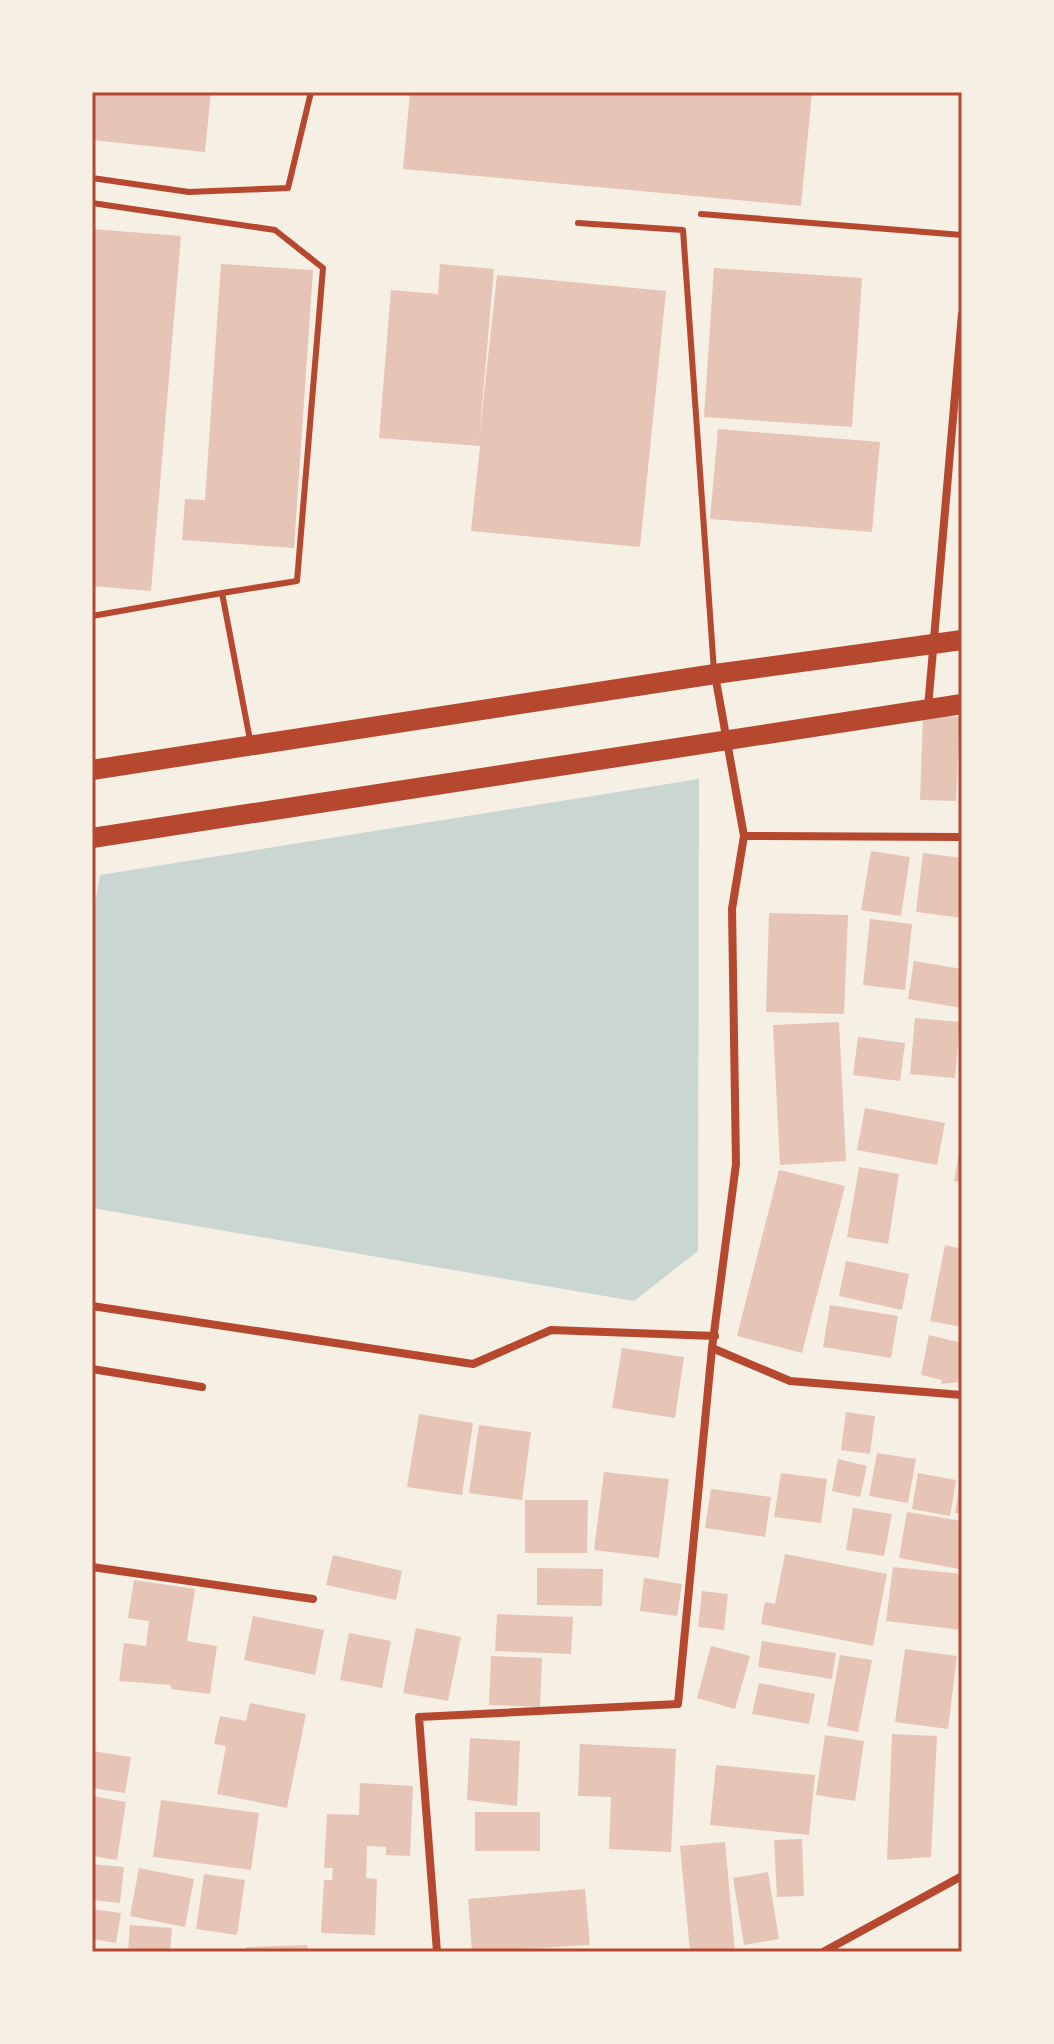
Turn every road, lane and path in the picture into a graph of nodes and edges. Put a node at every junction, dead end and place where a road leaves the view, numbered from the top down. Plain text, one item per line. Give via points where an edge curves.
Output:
1 (311, 92) edge
2 (92, 178) edge
3 (92, 203) edge
4 (701, 214) dead end
5 (578, 223) dead end
6 (962, 235) edge
7 (962, 314) edge
8 (222, 593) junction
9 (92, 616) edge
10 (962, 640) edge
11 (933, 644) junction
12 (715, 674) junction
13 (962, 704) edge
14 (928, 709) junction
15 (725, 738) junction
16 (251, 744) junction
17 (92, 770) edge
18 (744, 836) junction
19 (962, 837) edge
20 (92, 838) edge
21 (92, 1306) edge
22 (715, 1336) junction
23 (712, 1348) junction
24 (92, 1369) edge
25 (202, 1387) dead end
26 (962, 1395) edge
27 (92, 1567) edge
28 (313, 1599) dead end
29 (962, 1876) edge
30 (437, 1952) edge
31 (823, 1952) edge

1 - 2 lane via 288,188 189,192
3 - 8 lane via 275,230 323,268 297,581
4 - 6 lane
5 - 12 lane via 683,230
7 - 11 street
8 - 9 lane
8 - 16 lane
10 - 11 main road
11 - 12 main road
11 - 14 street
12 - 15 street
12 - 16 main road
13 - 14 main road
14 - 15 main road
15 - 18 street
15 - 20 main road
16 - 17 main road
18 - 19 street
18 - 22 street via 732,909 736,1164
21 - 22 street via 473,1364 551,1330
22 - 23 street
23 - 26 street via 790,1381
23 - 30 street via 678,1704 419,1717
24 - 25 street
27 - 28 street
29 - 31 street

